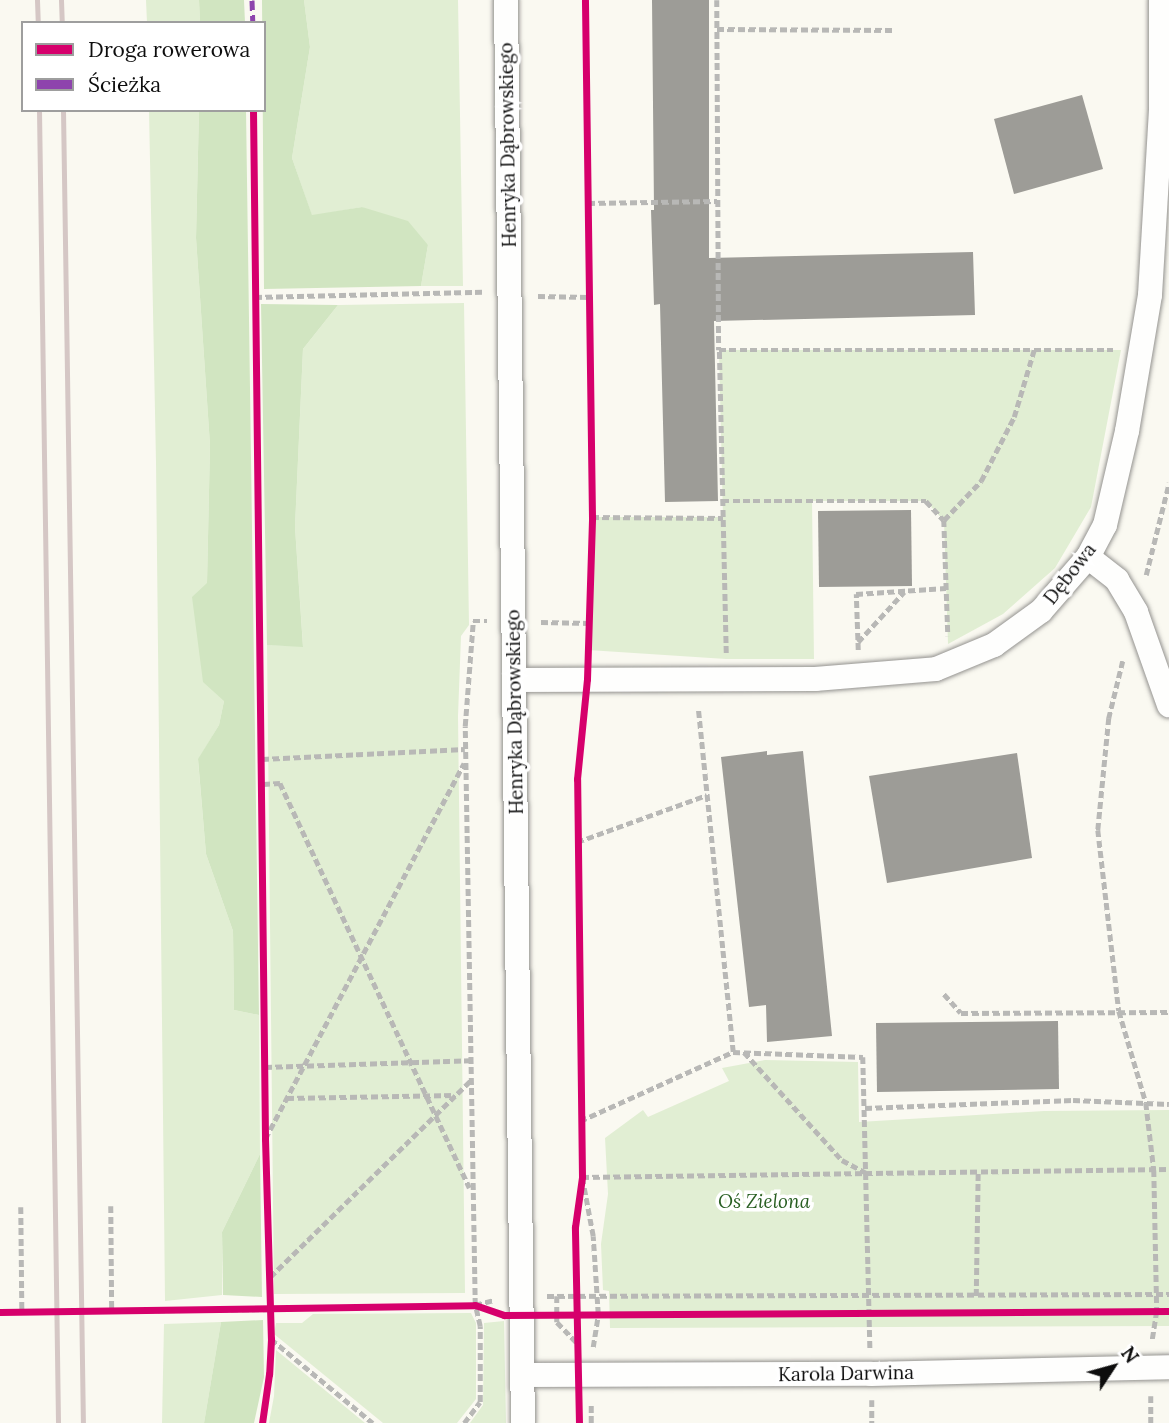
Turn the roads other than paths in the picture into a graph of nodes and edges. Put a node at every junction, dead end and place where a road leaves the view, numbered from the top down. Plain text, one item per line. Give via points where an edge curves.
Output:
1 (506, 0) edge
2 (1161, 0) edge
3 (1088, 557) junction
4 (515, 680) junction
5 (1169, 705) edge
6 (1160, 1359) edge
7 (523, 1375) junction
8 (523, 1423) edge

1 - 4 street, Henryka Dąbrowskiego
2 - 3 street, Dębowa via 1161,110 1150,295 1105,526
3 - 4 street, Dębowa via 1041,611 995,645 936,669 815,679
3 - 5 street via 1117,580 1136,612
4 - 7 street, Henryka Dąbrowskiego
6 - 7 street, Karola Darwina via 871,1374
7 - 8 street, Henryka Dąbrowskiego

